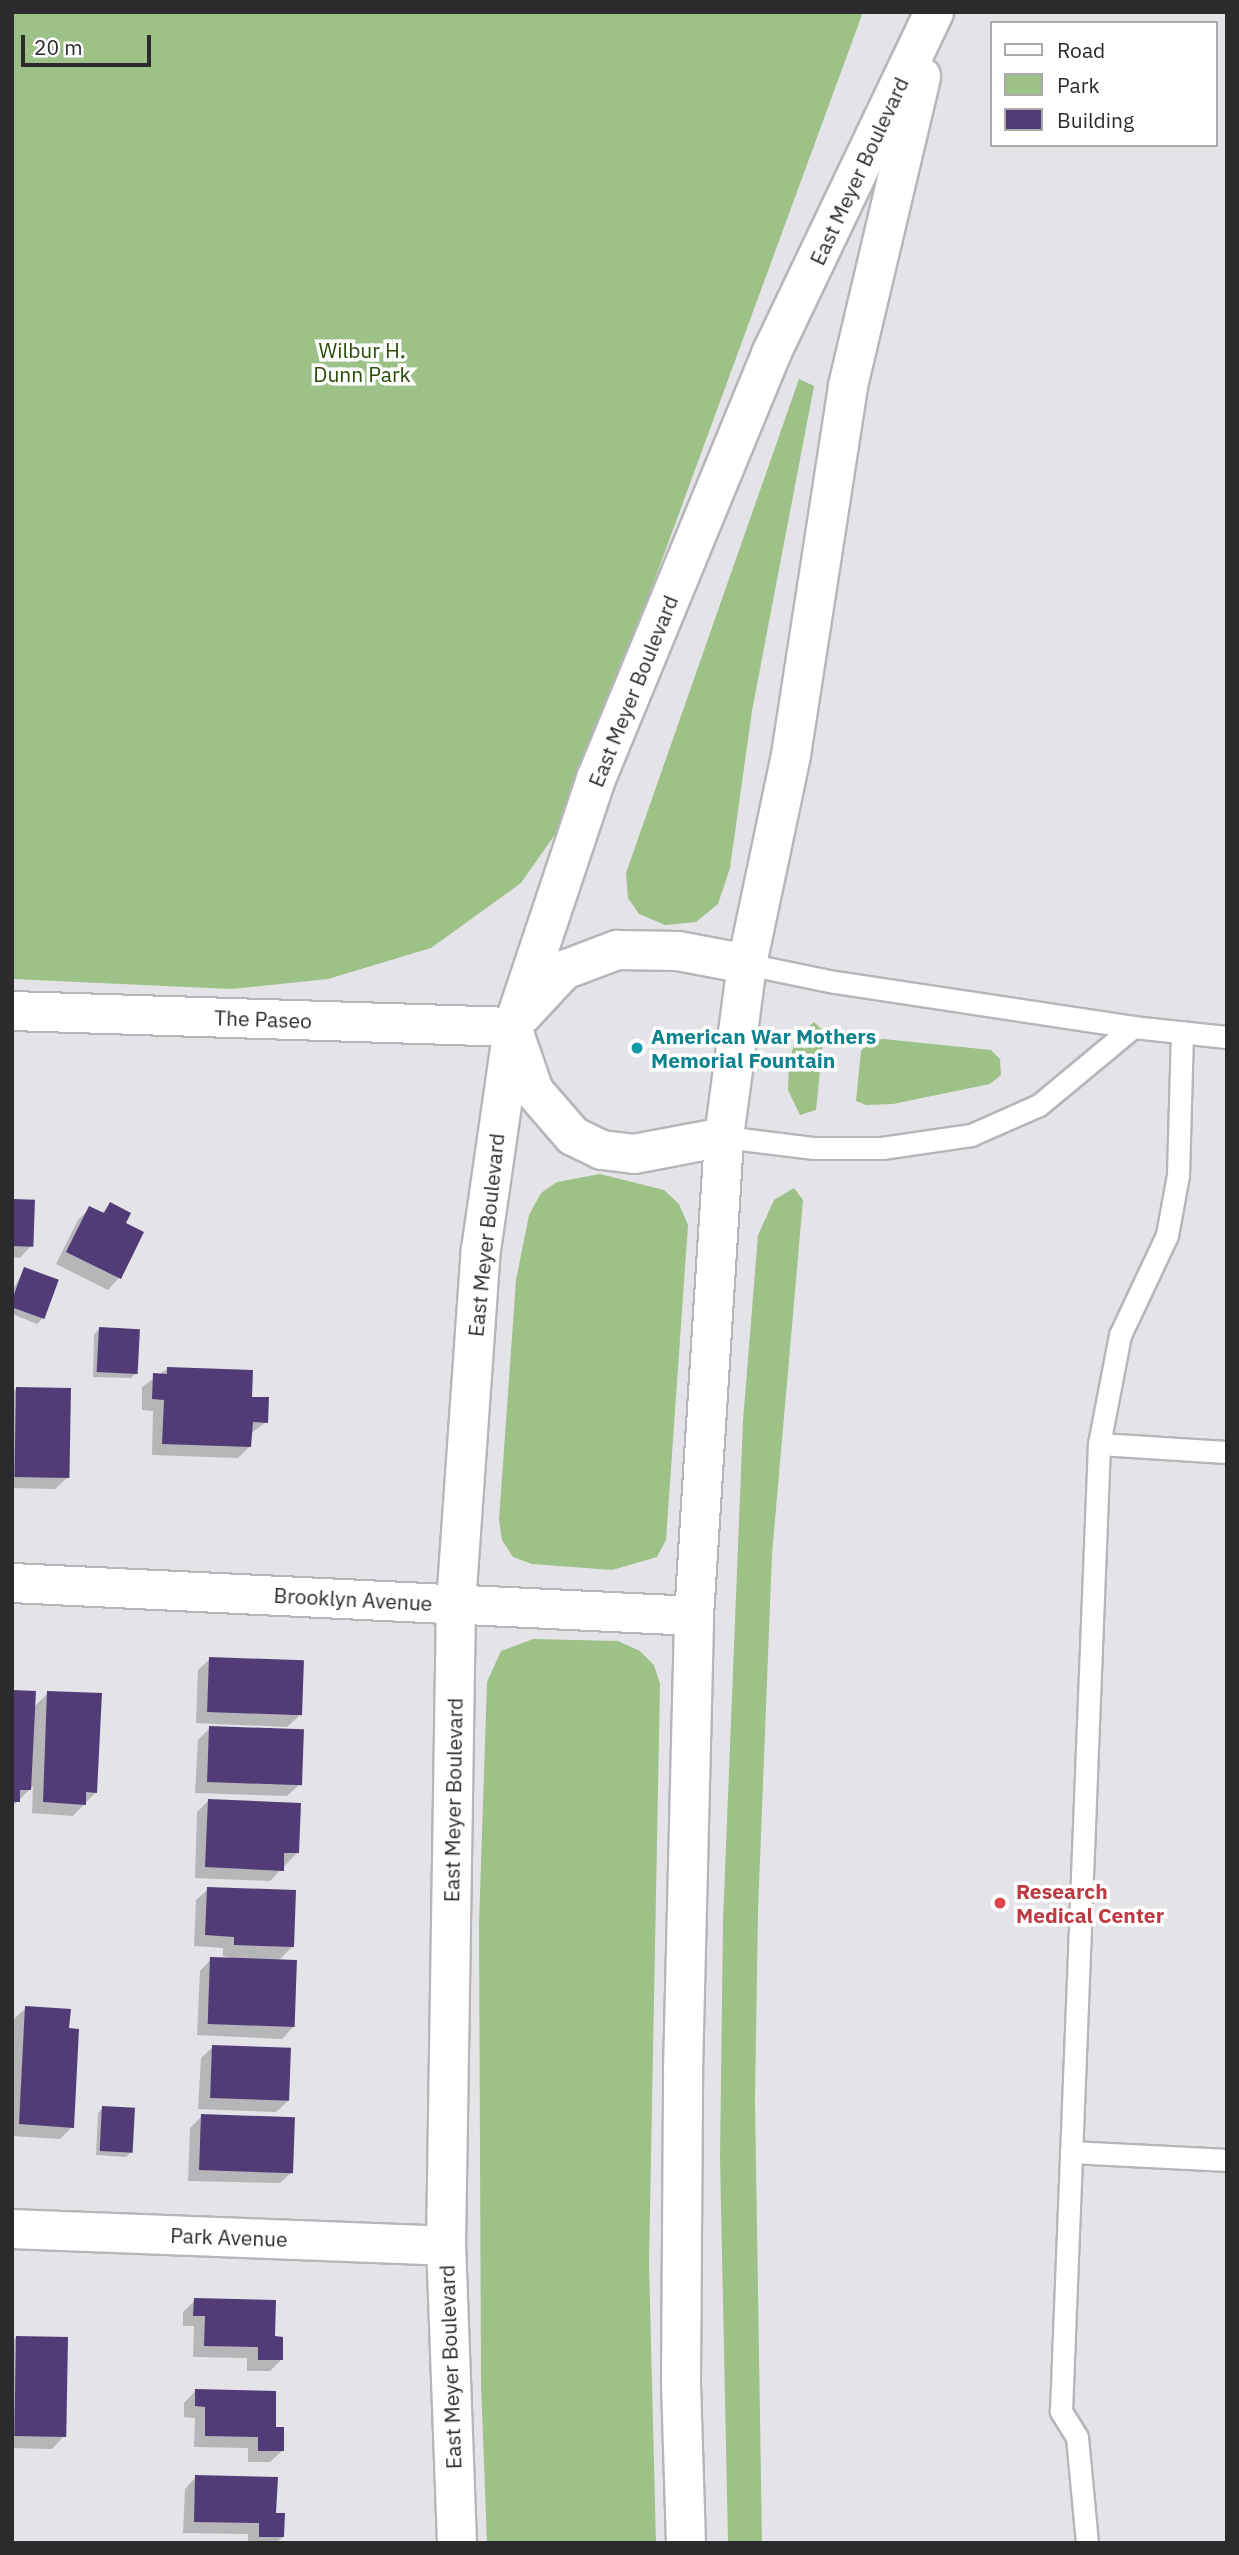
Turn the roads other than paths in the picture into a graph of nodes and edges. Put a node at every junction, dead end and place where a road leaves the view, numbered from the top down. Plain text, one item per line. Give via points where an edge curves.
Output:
1 (935, 12) edge
2 (747, 964) junction
3 (12, 1011) edge
4 (513, 1027) junction
5 (1133, 1027) junction
6 (1182, 1032) junction
7 (1227, 1037) edge
8 (724, 1137) junction
9 (1100, 1444) junction
10 (1227, 1452) edge
11 (12, 1583) edge
12 (456, 1604) junction
13 (694, 1616) junction
14 (1071, 2152) junction
15 (1227, 2160) edge
16 (12, 2229) edge
17 (446, 2246) junction
18 (457, 2543) edge
19 (686, 2543) edge
20 (1087, 2543) edge

1 - 2 main road, East Meyer Boulevard via 848,386 791,755
1 - 4 main road, East Meyer Boulevard via 771,354 596,779
2 - 4 main road via 678,951 617,950 564,970
2 - 5 lane via 834,982
2 - 8 main road
3 - 4 main road, The Paseo
4 - 8 main road via 534,1091 573,1136 602,1150 634,1154
4 - 12 main road, East Meyer Boulevard via 481,1250
5 - 6 lane
5 - 8 lane via 1039,1105 971,1135 882,1149 814,1149
6 - 7 lane
6 - 9 lane via 1178,1175 1167,1235 1120,1335
8 - 13 main road
9 - 10 lane
9 - 14 lane
11 - 12 main road, Brooklyn Avenue
12 - 13 main road, Brooklyn Avenue
12 - 17 main road, East Meyer Boulevard
13 - 19 main road via 682,2071 681,2380
14 - 15 lane
14 - 20 lane via 1061,2410 1077,2437
16 - 17 main road, Park Avenue
17 - 18 main road, East Meyer Boulevard

